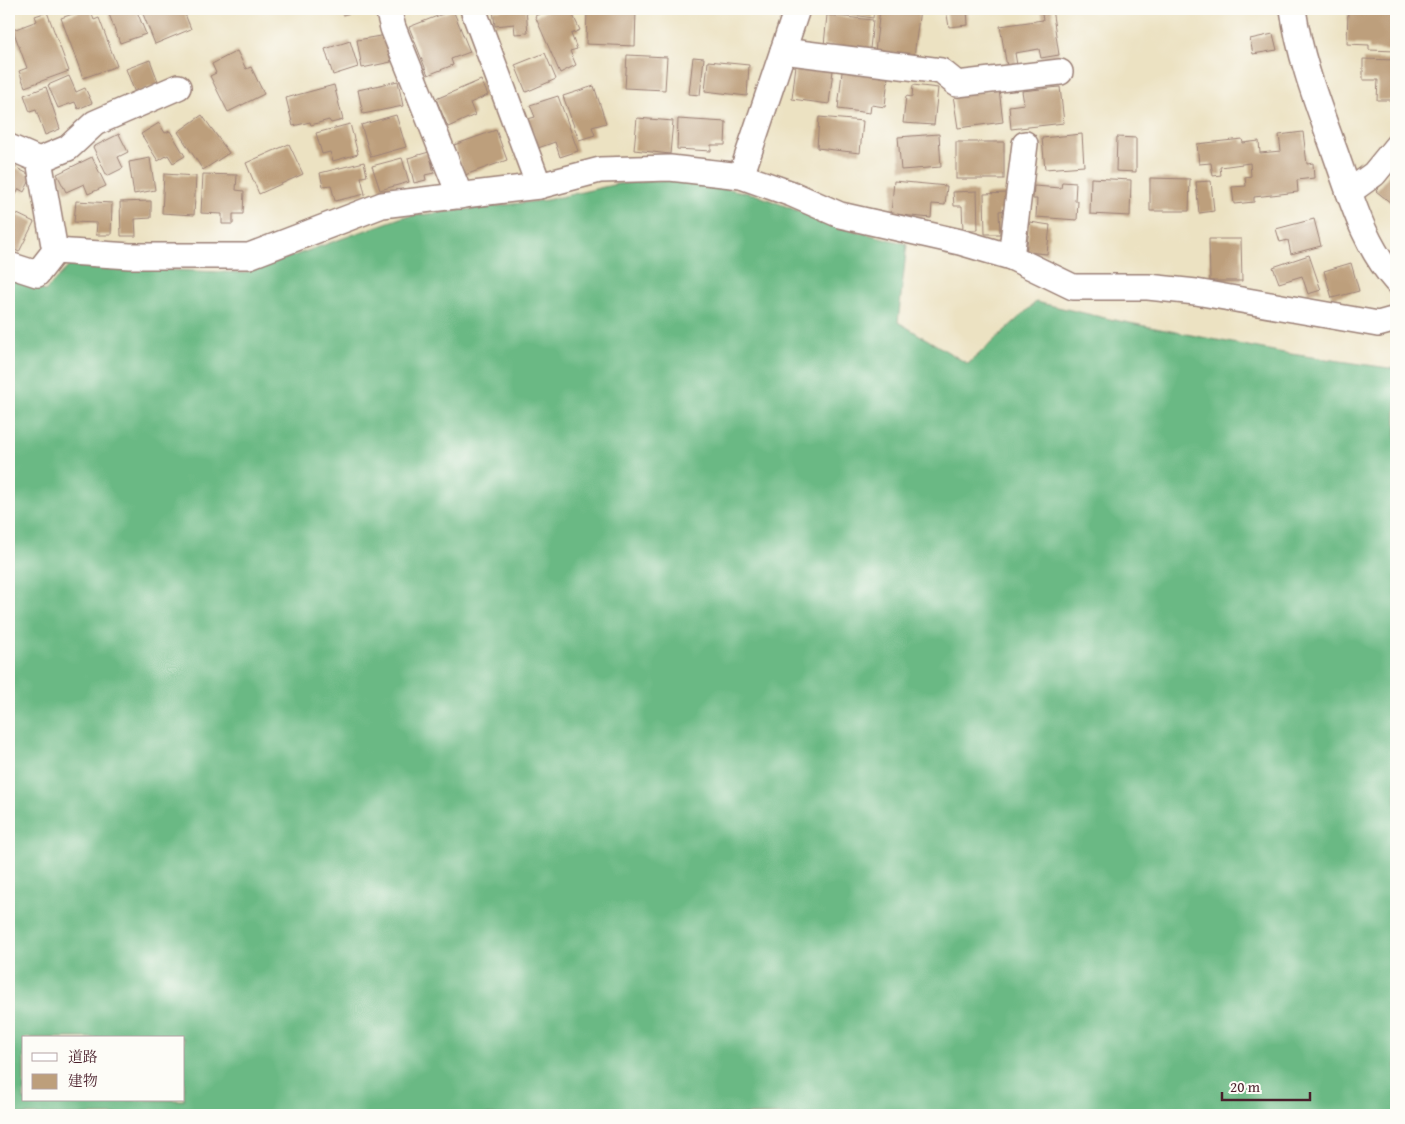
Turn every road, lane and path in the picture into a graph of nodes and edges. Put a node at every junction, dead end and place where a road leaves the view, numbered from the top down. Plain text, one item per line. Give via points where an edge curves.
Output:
1 (388, 9) edge
2 (472, 9) edge
3 (797, 9) edge
4 (1293, 9) edge
5 (783, 51) junction
6 (1060, 72) dead end
7 (178, 87) dead end
8 (1025, 144) dead end
9 (9, 147) edge
10 (1396, 147) edge
11 (39, 160) junction
12 (741, 176) junction
13 (539, 186) junction
14 (1349, 192) junction
15 (460, 196) junction
16 (55, 251) junction
17 (1011, 257) junction
18 (9, 265) edge
19 (1396, 281) edge
20 (1396, 319) edge

1 - 15 street
2 - 13 street
3 - 5 street
4 - 14 street via 1308,77
5 - 6 street via 941,71 957,84
5 - 12 street
7 - 11 street via 95,123 68,148
8 - 17 street
9 - 11 street
10 - 14 street via 1374,174
11 - 16 street
12 - 13 street via 670,168 600,170
12 - 17 street via 840,215
13 - 15 street
14 - 19 street via 1365,235
15 - 16 street via 382,205 249,256 130,256
16 - 18 street via 37,274
17 - 20 street via 1073,287 1148,287 1196,292 1378,324

